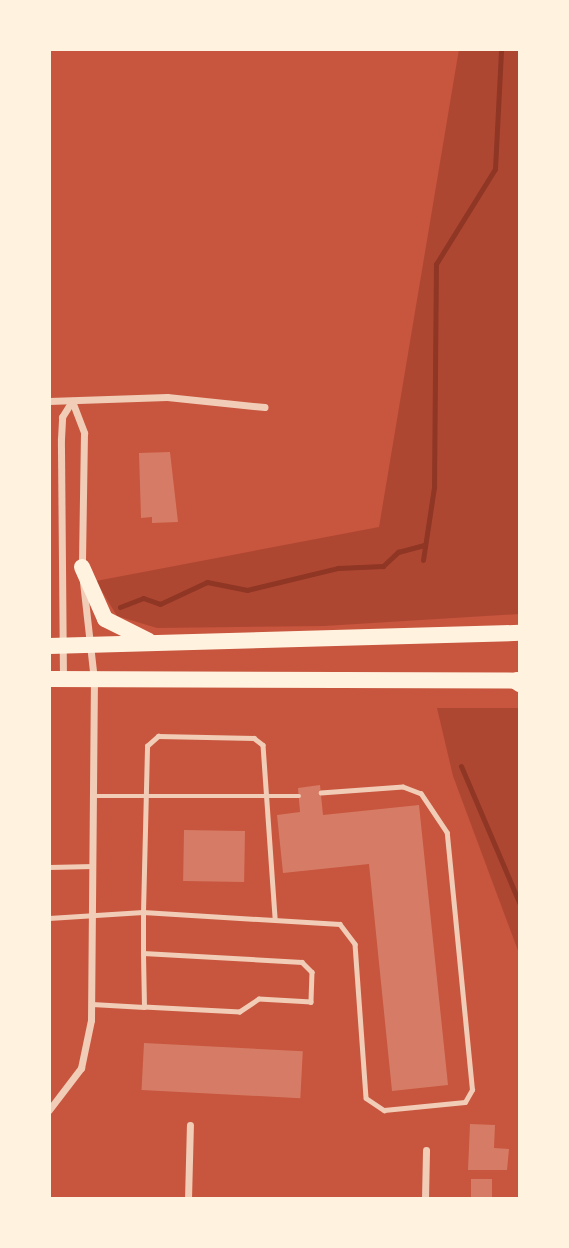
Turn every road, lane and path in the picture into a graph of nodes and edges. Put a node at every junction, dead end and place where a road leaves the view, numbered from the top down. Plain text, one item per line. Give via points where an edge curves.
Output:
1 (49, 401) edge
2 (72, 401) junction
3 (264, 407) dead end
4 (82, 567) junction
5 (520, 633) edge
6 (158, 645) junction
7 (56, 646) edge
8 (86, 646) junction
9 (56, 679) edge
10 (94, 680) junction
11 (519, 682) edge
12 (321, 793) dead end
13 (94, 796) junction
14 (145, 796) junction
15 (299, 796) dead end
16 (263, 799) junction
17 (94, 866) junction
18 (49, 867) edge
19 (143, 912) junction
20 (93, 915) junction
21 (49, 918) edge
22 (275, 918) junction
23 (143, 953) junction
24 (92, 1004) junction
25 (144, 1007) junction
26 (52, 1101) edge
27 (49, 1110) edge
28 (190, 1125) dead end
29 (426, 1150) dead end
30 (188, 1199) edge
31 (425, 1199) edge

1 - 2 street
2 - 3 street via 167,397
2 - 4 street via 84,433
2 - 7 street via 62,416
4 - 6 main road via 105,619
4 - 8 street
5 - 6 main road
6 - 8 main road
7 - 8 main road
7 - 9 street
8 - 10 street
9 - 10 main road
10 - 11 main road
10 - 13 street
12 - 22 lane via 403,788 421,794 447,834 472,1090 465,1102 373,1106 366,1098 350,931 340,923
13 - 14 lane
13 - 17 street
14 - 16 lane
14 - 16 lane via 147,746 158,736 254,738 263,745
14 - 19 lane
15 - 16 lane
16 - 22 lane
17 - 18 lane
17 - 20 street
19 - 20 lane
19 - 22 lane
19 - 23 lane
20 - 21 lane
20 - 24 street
23 - 25 lane
23 - 25 lane via 302,962 313,972 311,1002 259,999 240,1012
24 - 25 lane
24 - 26 street via 81,1068
26 - 27 street
28 - 30 street
29 - 31 street

